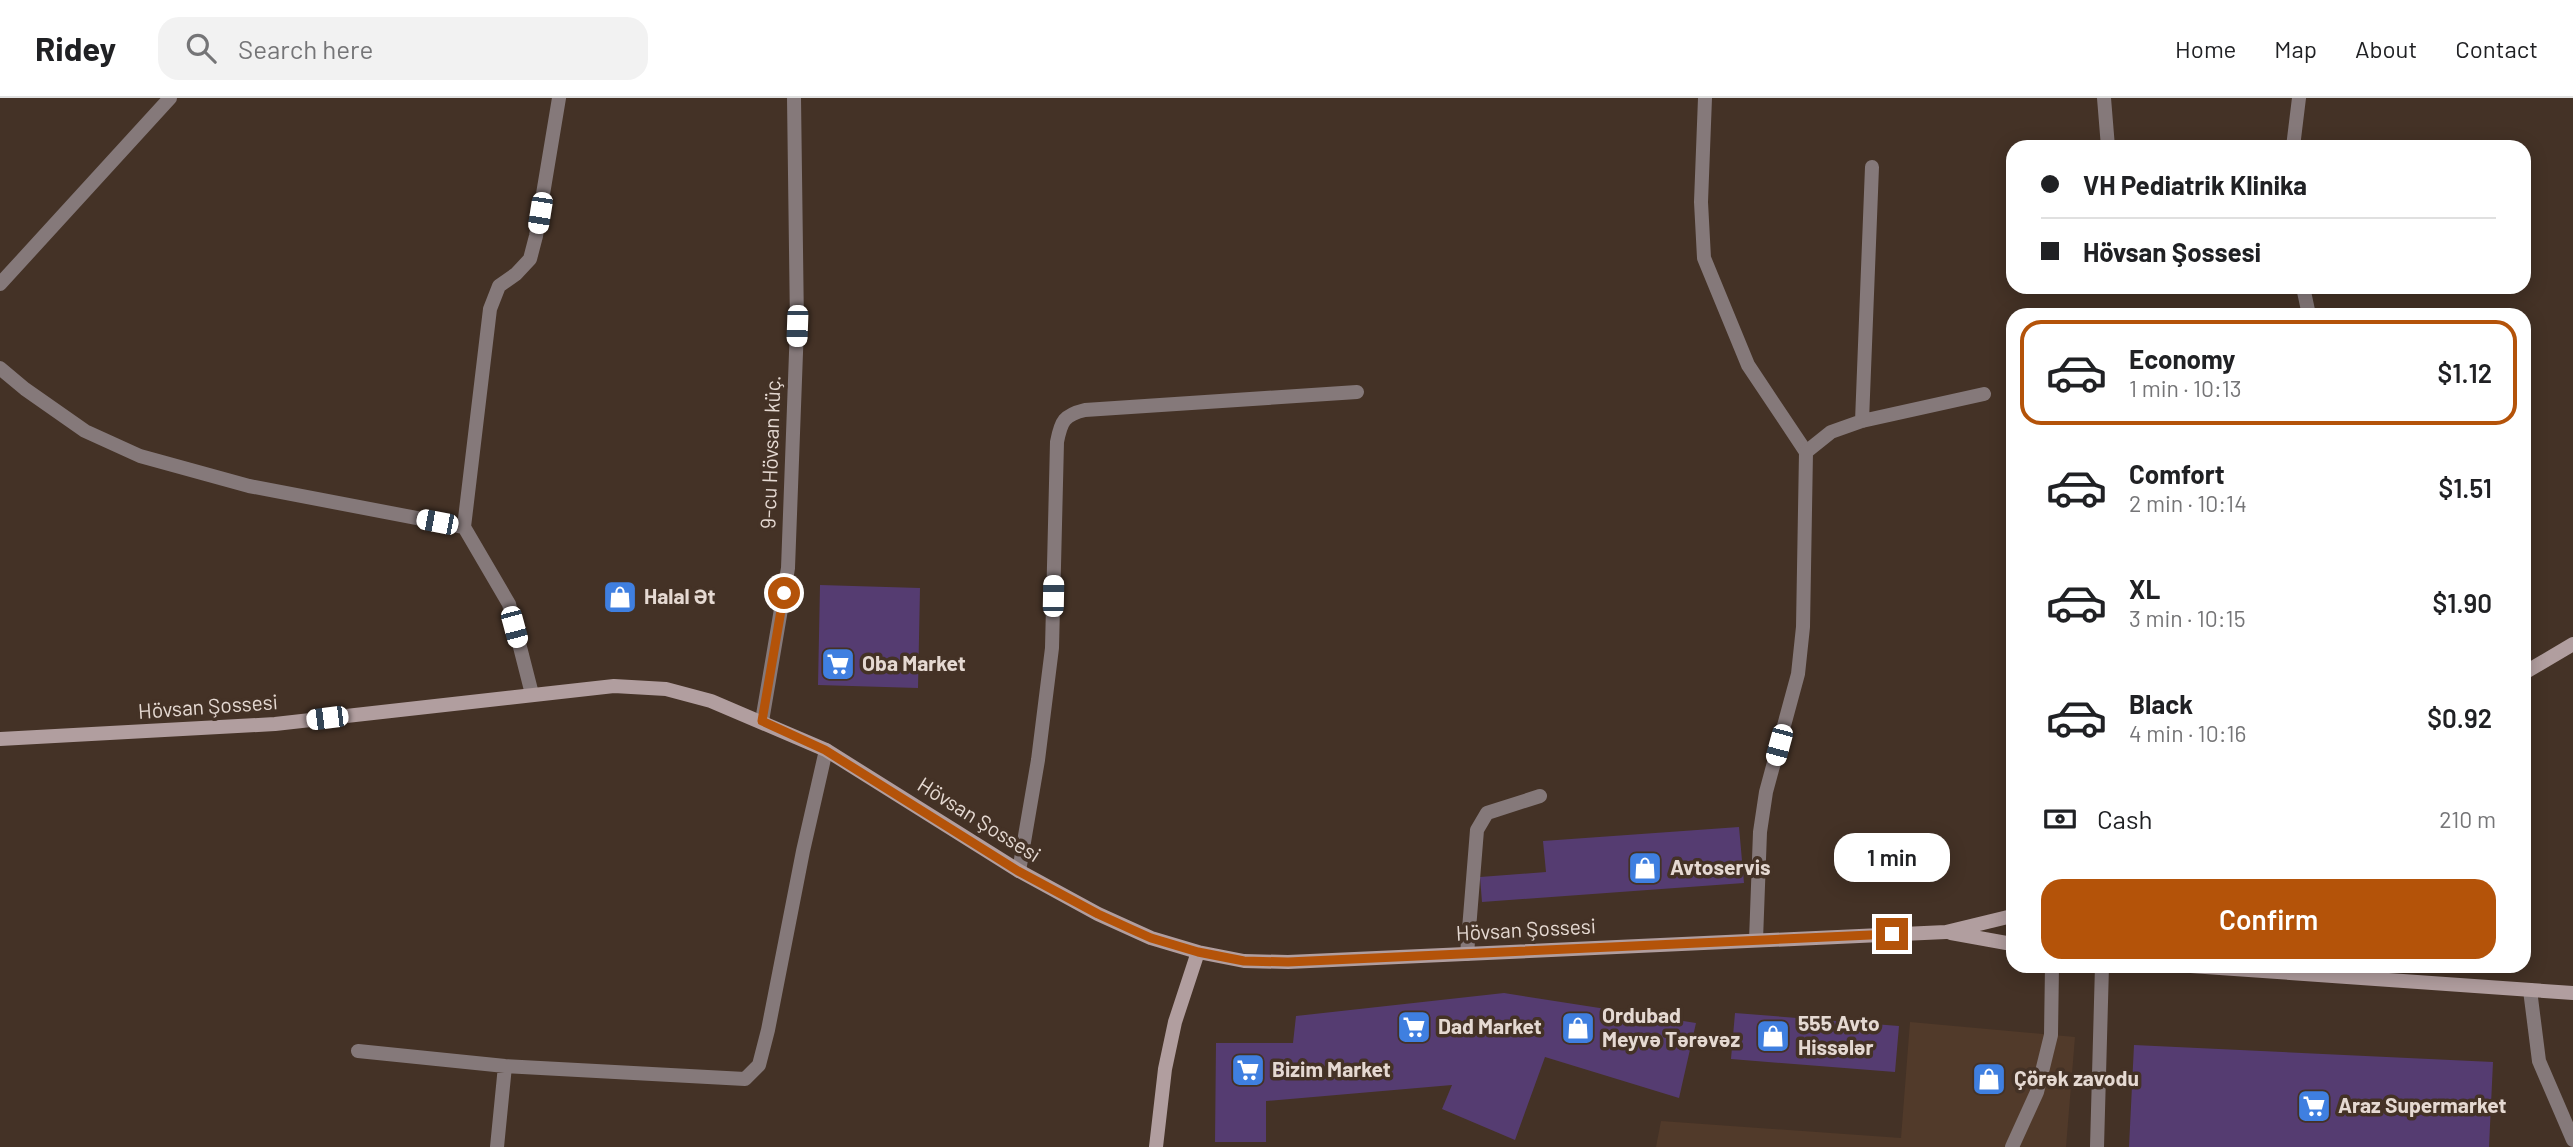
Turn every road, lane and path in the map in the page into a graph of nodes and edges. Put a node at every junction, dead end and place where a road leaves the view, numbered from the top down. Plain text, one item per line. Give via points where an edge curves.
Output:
1 (170, 98) edge
2 (559, 98) edge
3 (794, 98) edge
4 (1705, 98) edge
5 (2104, 98) edge
6 (2299, 98) edge
7 (2107, 140) edge
8 (2294, 140) edge
9 (1871, 167) dead end
10 (0, 284) edge
11 (0, 368) edge
12 (1357, 392) dead end
13 (1984, 394) dead end
14 (1862, 421) junction
15 (1806, 452) junction
16 (464, 527) junction
17 (2573, 644) edge
18 (2531, 669) edge
19 (532, 694) junction
20 (762, 721) junction
21 (0, 739) edge
22 (825, 750) junction
23 (1540, 796) dead end
24 (1018, 871) junction
25 (2006, 918) edge
26 (1946, 933) junction
27 (1756, 940) junction
28 (2006, 943) edge
29 (1198, 952) junction
30 (1467, 954) junction
31 (2052, 973) edge
32 (2102, 973) edge
33 (2290, 973) edge
34 (2530, 990) junction
35 (2573, 993) edge
36 (358, 1051) dead end
37 (505, 1066) junction
38 (2573, 1140) edge
39 (497, 1147) edge
40 (1156, 1147) edge
41 (2012, 1147) edge
42 (2097, 1147) edge

1 - 10 street
2 - 16 street via 530,259 499,286 490,309
3 - 20 street, 9-cu Hövsan küç. via 797,326 788,568
4 - 15 street via 1704,258 1748,365
5 - 7 street
6 - 8 street
9 - 14 street
11 - 16 street via 85,431 140,456 249,486
12 - 24 street via 1085,410 1071,414 1061,424 1052,648
13 - 14 street
14 - 15 street via 1831,432
15 - 27 street via 1803,626 1798,674 1766,792 1760,832
16 - 19 street via 509,604
17 - 18 main road
19 - 20 main road, Hövsan Şossesi via 614,686 666,689
19 - 21 main road, Hövsan Şossesi via 275,724
20 - 22 main road, Hövsan Şossesi
22 - 24 main road, Hövsan Şossesi
22 - 37 street via 768,1030 759,1065 745,1079
23 - 30 street via 1487,813 1477,830
24 - 29 main road, Hövsan Şossesi via 1151,938
25 - 26 main road
26 - 27 main road, Hövsan Şossesi
26 - 28 main road
27 - 30 main road, Hövsan Şossesi
29 - 30 main road, Hövsan Şossesi via 1244,961 1288,962
29 - 40 main road via 1167,1057
31 - 41 street via 2051,1035 2037,1092
32 - 42 street
33 - 34 main road
34 - 35 main road
34 - 38 street via 2539,1061
36 - 37 street
37 - 39 street

